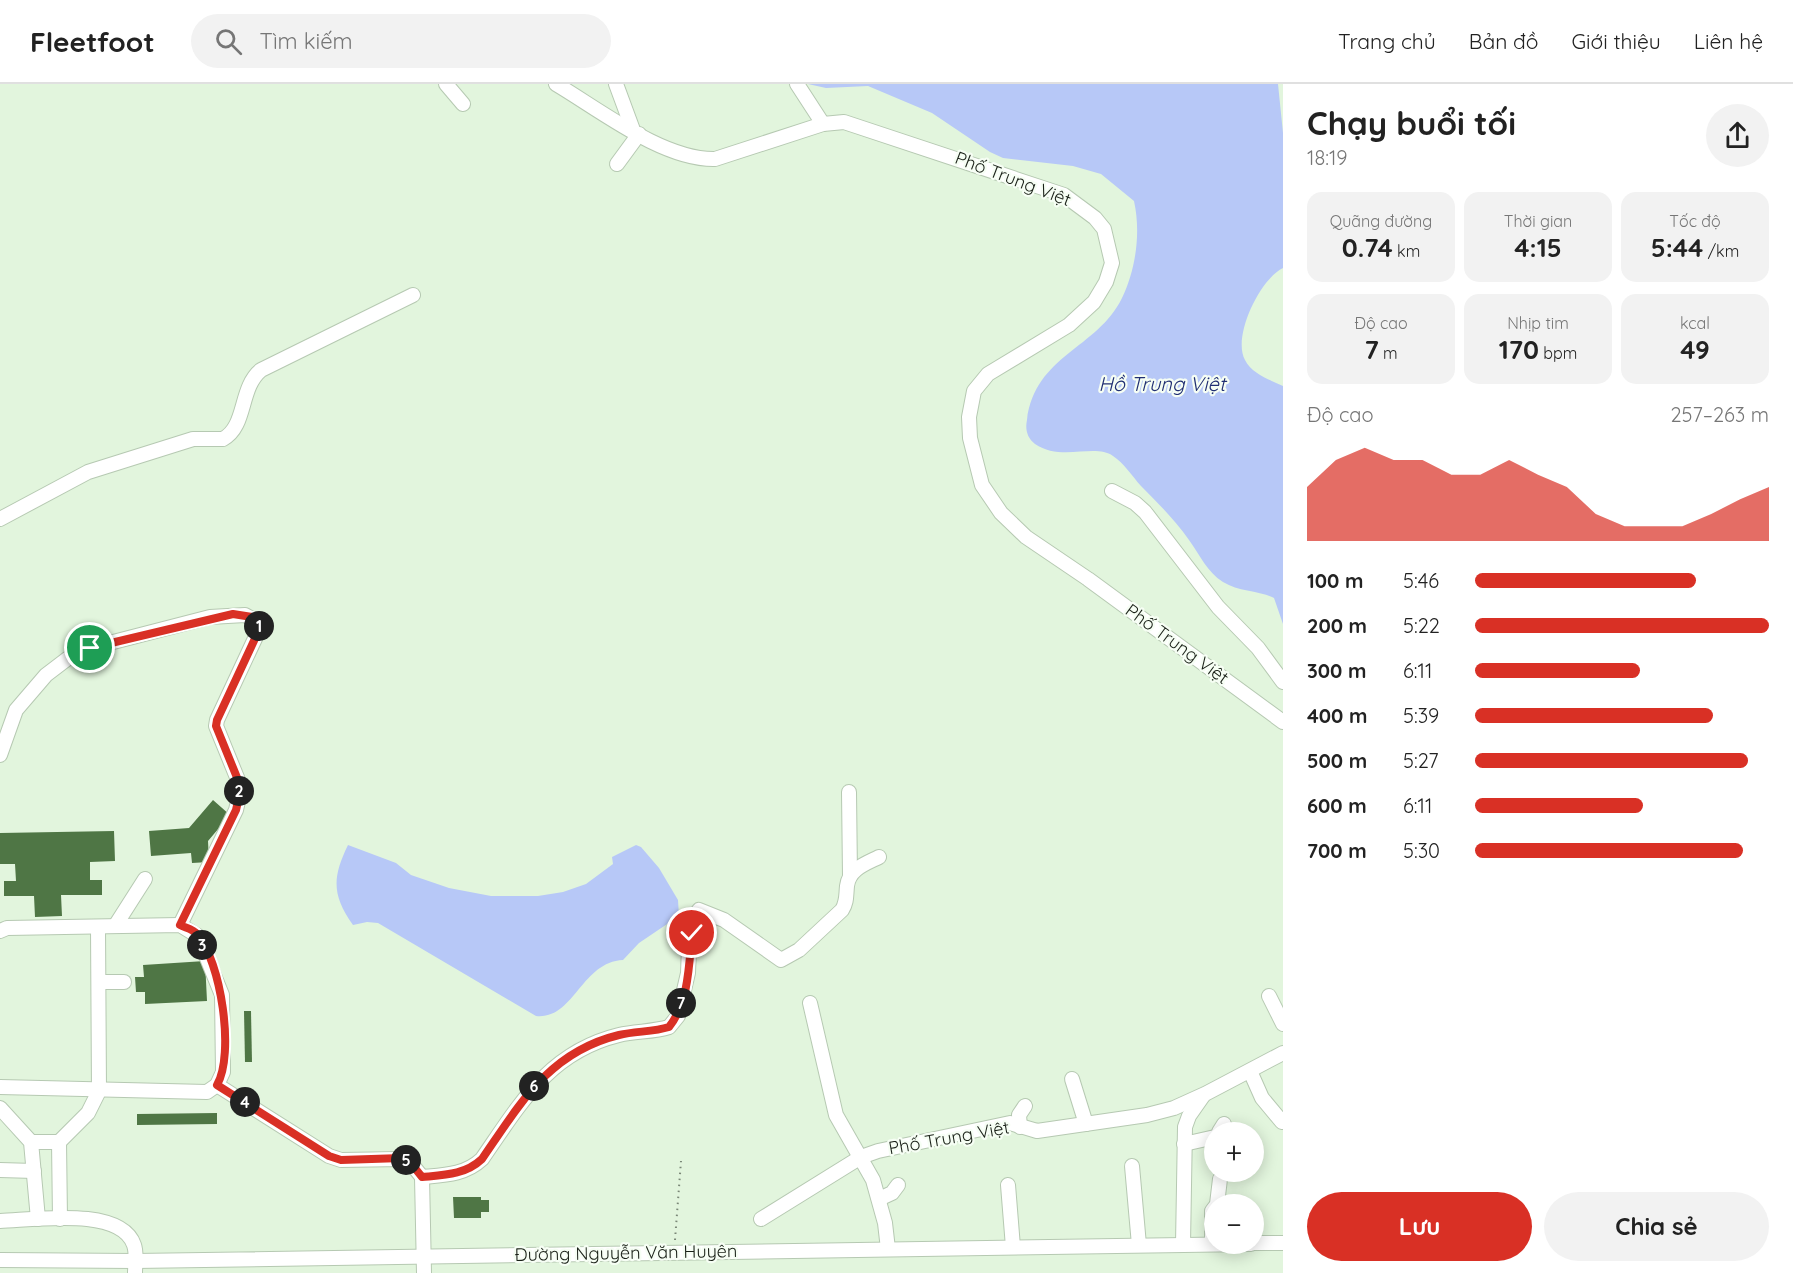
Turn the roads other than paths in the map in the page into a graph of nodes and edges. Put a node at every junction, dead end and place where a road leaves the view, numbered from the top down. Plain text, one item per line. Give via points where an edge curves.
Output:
1 (446, 84) edge
2 (556, 84) edge
3 (616, 84) edge
4 (797, 84) edge
5 (463, 104) dead end
6 (823, 124) junction
7 (636, 132) junction
8 (616, 164) dead end
9 (413, 295) dead end
10 (1112, 491) dead end
11 (0, 519) edge
12 (1283, 682) edge
13 (1283, 722) edge
14 (0, 755) edge
15 (849, 792) dead end
16 (879, 857) dead end
17 (850, 876) junction
18 (146, 879) dead end
19 (180, 925) junction
20 (115, 926) junction
21 (98, 927) junction
22 (0, 931) edge
23 (99, 982) junction
24 (124, 982) dead end
25 (1269, 996) dead end
26 (810, 1003) dead end
27 (1283, 1023) edge
28 (1283, 1053) edge
29 (1250, 1071) junction
30 (1072, 1079) dead end
31 (217, 1085) junction
32 (0, 1087) edge
33 (99, 1091) junction
34 (1205, 1094) junction
35 (1025, 1106) dead end
36 (0, 1108) edge
37 (1282, 1122) edge
38 (1086, 1124) junction
39 (1020, 1127) junction
40 (1204, 1139) edge
41 (31, 1142) junction
42 (58, 1142) junction
43 (1184, 1144) junction
44 (861, 1157) junction
45 (1132, 1166) dead end
46 (0, 1170) edge
47 (34, 1171) junction
48 (422, 1177) junction
49 (897, 1185) dead end
50 (1008, 1185) dead end
51 (879, 1200) junction
52 (38, 1219) junction
53 (60, 1219) junction
54 (761, 1219) dead end
55 (0, 1221) edge
56 (1283, 1243) edge
57 (1183, 1244) junction
58 (1204, 1244) edge
59 (1264, 1244) edge
60 (1139, 1245) junction
61 (1013, 1247) junction
62 (888, 1249) junction
63 (424, 1256) junction
64 (0, 1260) edge
65 (135, 1267) edge
66 (424, 1273) edge

1 - 5 street
2 - 7 street, Phố Trung Việt
3 - 7 street
4 - 6 street
6 - 7 street, Phố Trung Việt via 715,159 683,154
6 - 13 street, Phố Trung Việt via 844,122 1064,195 1104,229 1112,263 1094,302 1069,326 988,374 974,391 970,438 982,485 1001,513 1026,537
7 - 8 street
9 - 11 street via 261,370 248,385 235,429 223,440 193,439 88,472
10 - 12 street via 1146,512 1204,590
14 - 19 street via 16,710 46,675 67,659 90,648 210,617 252,617 259,630 216,726 238,780 236,810
15 - 17 street
16 - 17 street via 858,867
17 - 48 street via 842,910 799,950 781,960 724,920 699,910 690,922 688,973 678,1016 669,1027 619,1035 581,1049 537,1082 472,1168
18 - 20 street
19 - 20 street
19 - 31 street via 198,936 220,984 224,1008 223,1072
20 - 21 street
21 - 22 street
21 - 23 street
23 - 24 street
23 - 33 street
25 - 27 street
26 - 44 street via 836,1115
28 - 29 street, Phố Trung Việt
29 - 34 street, Phố Trung Việt
29 - 37 street via 1262,1098
30 - 38 street
31 - 33 street via 207,1092
31 - 48 street via 329,1156 341,1160 402,1158
32 - 33 street
33 - 42 street via 88,1113
34 - 38 street, Phố Trung Việt via 1147,1115
34 - 43 street via 1189,1116
35 - 39 street via 1019,1114
36 - 41 street
38 - 39 street, Phố Trung Việt via 1037,1131
39 - 44 street, Phố Trung Việt via 1010,1123
40 - 43 street
41 - 42 street
41 - 47 street
42 - 53 street
43 - 57 street
44 - 51 street
44 - 54 street, Phố Trung Việt
45 - 60 street
46 - 47 street
47 - 52 street
48 - 63 street
49 - 51 street
50 - 61 street
51 - 62 street
52 - 53 street
52 - 55 street
53 - 65 street via 114,1224 134,1245
56 - 59 street, Đường Nguyễn Văn Huyên
57 - 58 street, Đường Nguyễn Văn Huyên
57 - 60 street, Đường Nguyễn Văn Huyên
60 - 61 street, Đường Nguyễn Văn Huyên
61 - 62 street, Đường Nguyễn Văn Huyên
62 - 63 street, Đường Nguyễn Văn Huyên
63 - 65 street, Đường Nguyễn Văn Huyên
63 - 66 street
64 - 65 street, Đường Nguyễn Văn Huyên

